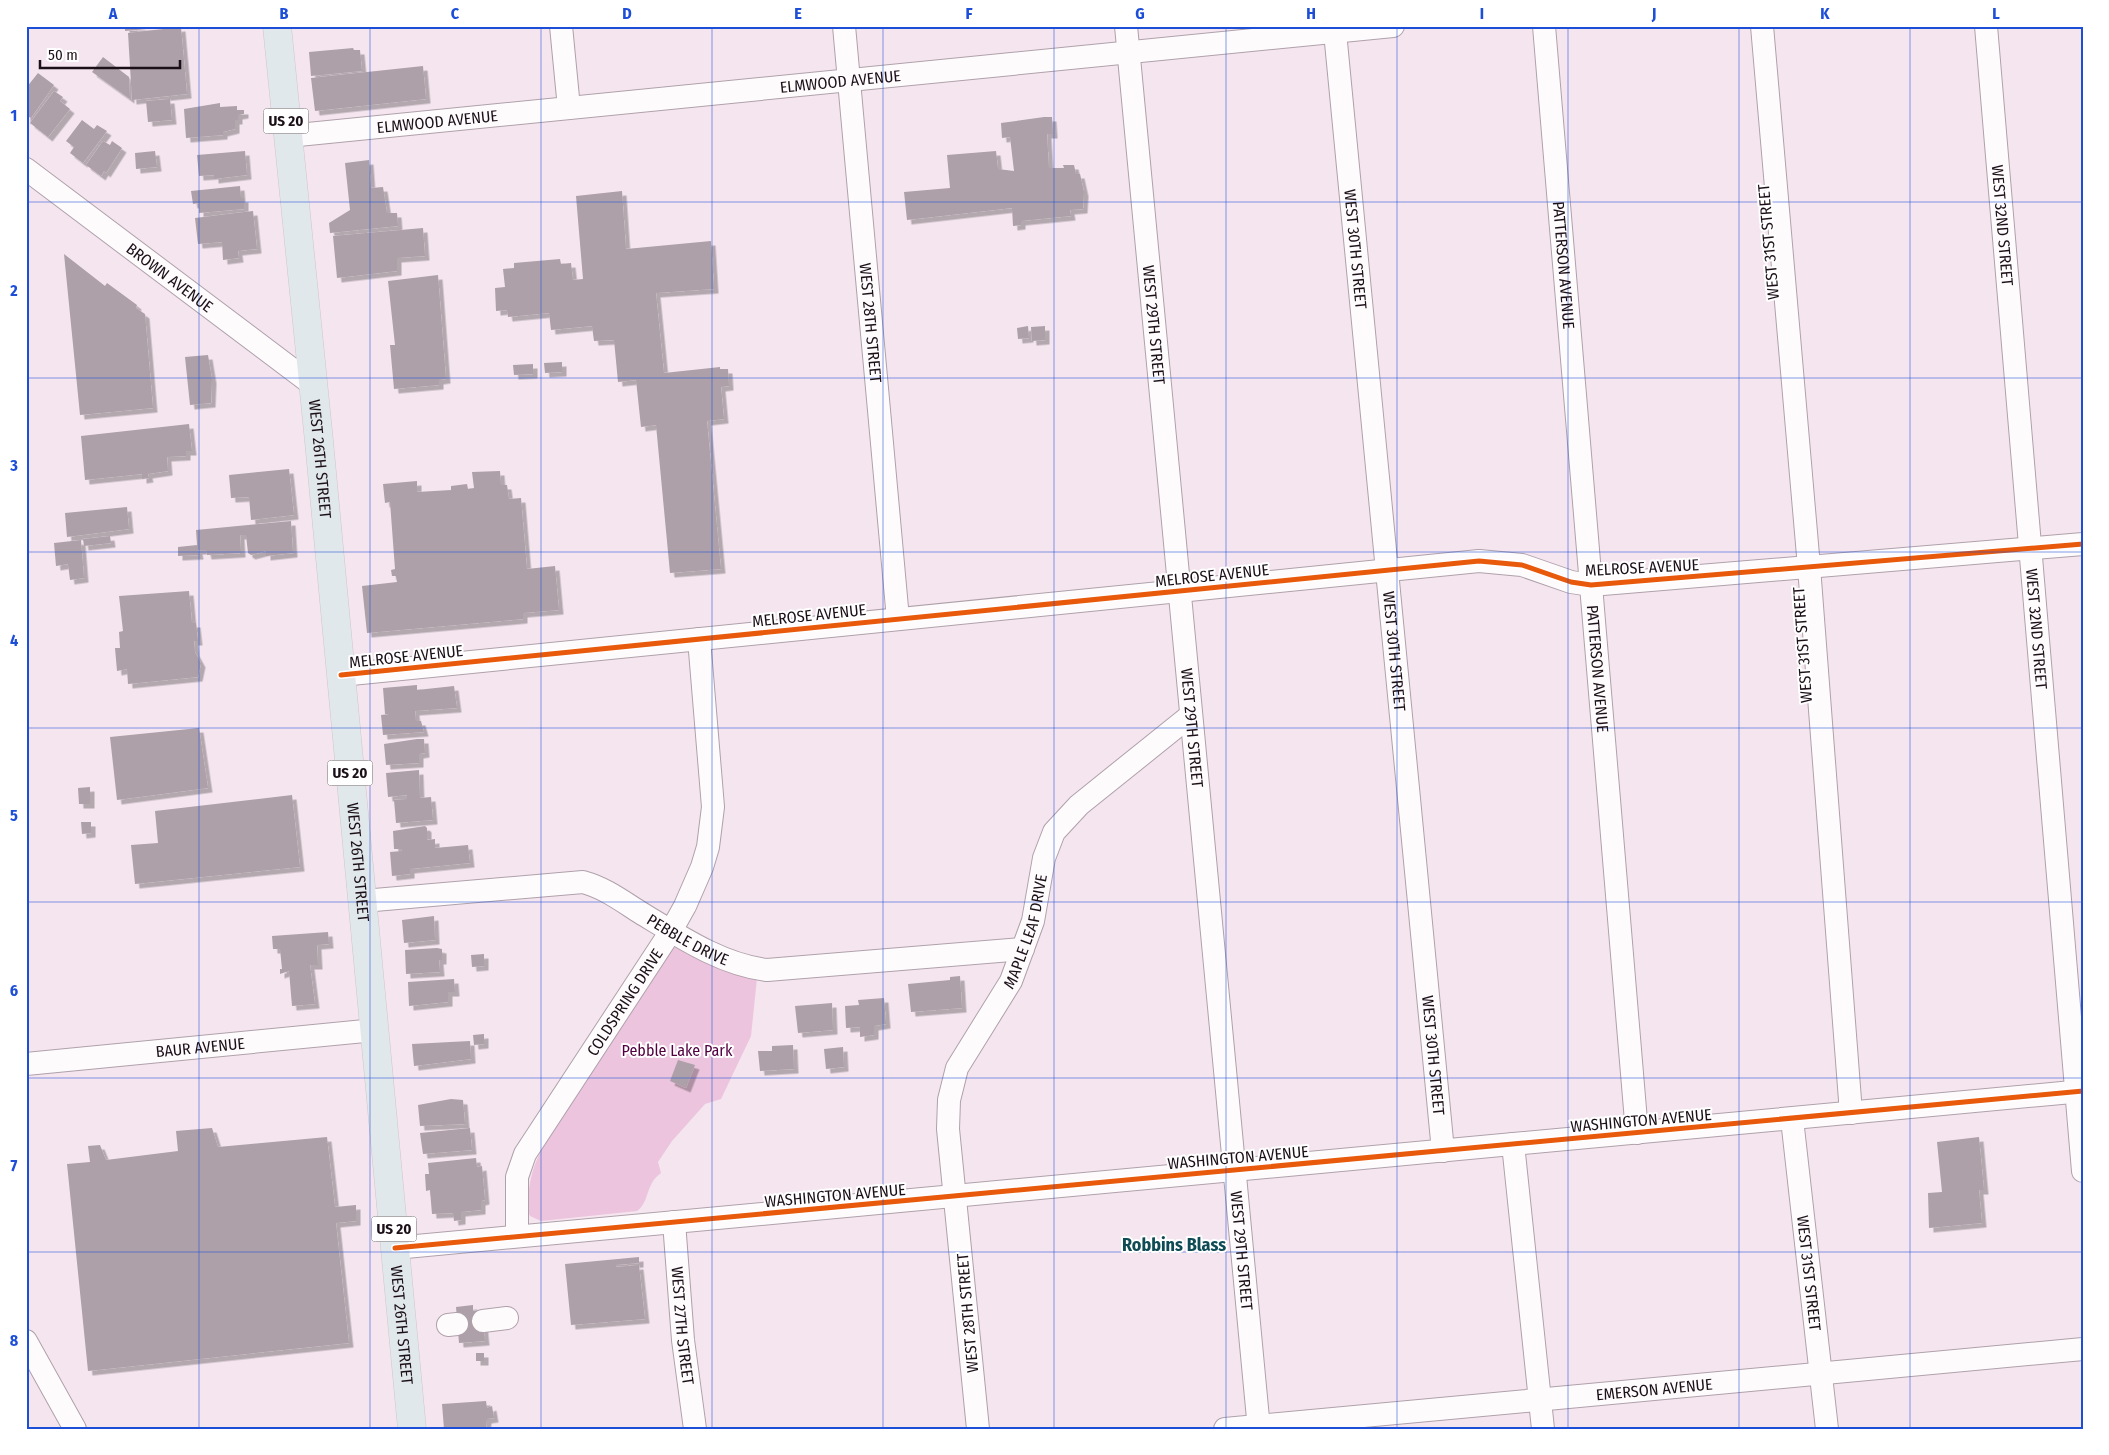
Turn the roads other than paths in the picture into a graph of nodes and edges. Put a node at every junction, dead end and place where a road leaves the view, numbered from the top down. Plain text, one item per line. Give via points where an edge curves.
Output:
1 (277, 26) edge
2 (561, 26) edge
3 (844, 26) edge
4 (1126, 26) edge
5 (1393, 26) edge
6 (1544, 26) edge
7 (1762, 26) edge
8 (1986, 26) edge
9 (1335, 32) junction
10 (1129, 52) junction
11 (849, 80) junction
12 (569, 108) junction
13 (288, 136) junction
14 (26, 169) edge
15 (314, 385) junction
16 (2083, 544) edge
17 (2030, 548) junction
18 (1808, 567) junction
19 (1386, 570) junction
20 (1591, 585) junction
21 (1180, 591) junction
22 (898, 619) junction
23 (699, 639) junction
24 (341, 674) junction
25 (1191, 715) junction
26 (363, 900) junction
27 (671, 931) junction
28 (1023, 949) junction
29 (375, 1030) junction
30 (26, 1064) edge
31 (2079, 1092) edge
32 (1851, 1113) junction
33 (1792, 1119) junction
34 (1637, 1133) junction
35 (1513, 1144) junction
36 (1443, 1151) junction
37 (1234, 1170) junction
38 (2083, 1171) edge
39 (956, 1197) junction
40 (674, 1222) junction
41 (517, 1236) junction
42 (395, 1248) junction
43 (507, 1318) dead end
44 (484, 1321) dead end
45 (26, 1342) edge
46 (2083, 1349) edge
47 (32, 1366) edge
48 (1822, 1373) junction
49 (1540, 1399) junction
50 (1259, 1427) edge
51 (75, 1429) edge
52 (412, 1429) edge
53 (695, 1429) edge
54 (978, 1429) edge
55 (1225, 1429) edge
56 (1543, 1429) edge
57 (1826, 1429) edge

1 - 13 main road, WEST 26TH STREET / US 20
2 - 12 street
3 - 11 street, WEST 28TH STREET
4 - 10 street, WEST 29TH STREET
5 - 9 street, ELMWOOD AVENUE
6 - 20 street, PATTERSON AVENUE
7 - 18 street, WEST 31ST STREET
8 - 17 street, WEST 32ND STREET
9 - 10 street, ELMWOOD AVENUE
9 - 19 street, WEST 30TH STREET
10 - 11 street, ELMWOOD AVENUE
10 - 21 street, WEST 29TH STREET
11 - 12 street, ELMWOOD AVENUE
11 - 22 street, WEST 28TH STREET
12 - 13 street, ELMWOOD AVENUE
13 - 15 main road, WEST 26TH STREET / US 20
14 - 15 street, BROWN AVENUE
15 - 24 main road, WEST 26TH STREET / US 20
16 - 17 street, MELROSE AVENUE
17 - 18 street, MELROSE AVENUE
17 - 31 street, WEST 32ND STREET
18 - 20 street, MELROSE AVENUE
18 - 32 street, WEST 31ST STREET
19 - 20 street, MELROSE AVENUE via 1493,561 1522,565 1571,582
19 - 21 street, MELROSE AVENUE
19 - 36 street, WEST 30TH STREET
20 - 34 street, PATTERSON AVENUE
21 - 22 street, MELROSE AVENUE
21 - 25 street, WEST 29TH STREET
22 - 23 street, MELROSE AVENUE
23 - 24 street, MELROSE AVENUE
23 - 27 street, COLDSPRING DRIVE via 713,807 702,867
24 - 26 main road, WEST 26TH STREET / US 20
25 - 28 street, MAPLE LEAF DRIVE via 1080,805 1054,832 1046,850 1038,899
25 - 37 street, WEST 29TH STREET
26 - 27 street, PEBBLE DRIVE via 583,882 604,890
26 - 29 main road, WEST 26TH STREET / US 20
27 - 28 street, PEBBLE DRIVE via 730,961 767,970
27 - 41 street, COLDSPRING DRIVE via 525,1154 517,1177
28 - 39 street, MAPLE LEAF DRIVE via 1007,988 957,1068 948,1120
29 - 30 street, BAUR AVENUE
29 - 42 main road, WEST 26TH STREET / US 20
31 - 32 street, WASHINGTON AVENUE
31 - 38 street, WEST 32ND STREET
32 - 33 street, WASHINGTON AVENUE
33 - 34 street, WASHINGTON AVENUE
33 - 48 street, WEST 31ST STREET
34 - 35 street, WASHINGTON AVENUE
35 - 36 street, WASHINGTON AVENUE
35 - 49 street
36 - 37 street, WASHINGTON AVENUE
37 - 39 street, WASHINGTON AVENUE
37 - 50 street, WEST 29TH STREET
39 - 40 street, WASHINGTON AVENUE
39 - 54 street, WEST 28TH STREET
40 - 41 street, WASHINGTON AVENUE
40 - 53 street, WEST 27TH STREET via 683,1340
41 - 42 street, WASHINGTON AVENUE
42 - 52 main road, WEST 26TH STREET / US 20
43 - 44 street
45 - 47 street
46 - 48 street, EMERSON AVENUE
47 - 51 street
48 - 49 street, EMERSON AVENUE
48 - 57 street, WEST 31ST STREET
49 - 50 street, EMERSON AVENUE
49 - 56 street
50 - 55 street, EMERSON AVENUE

